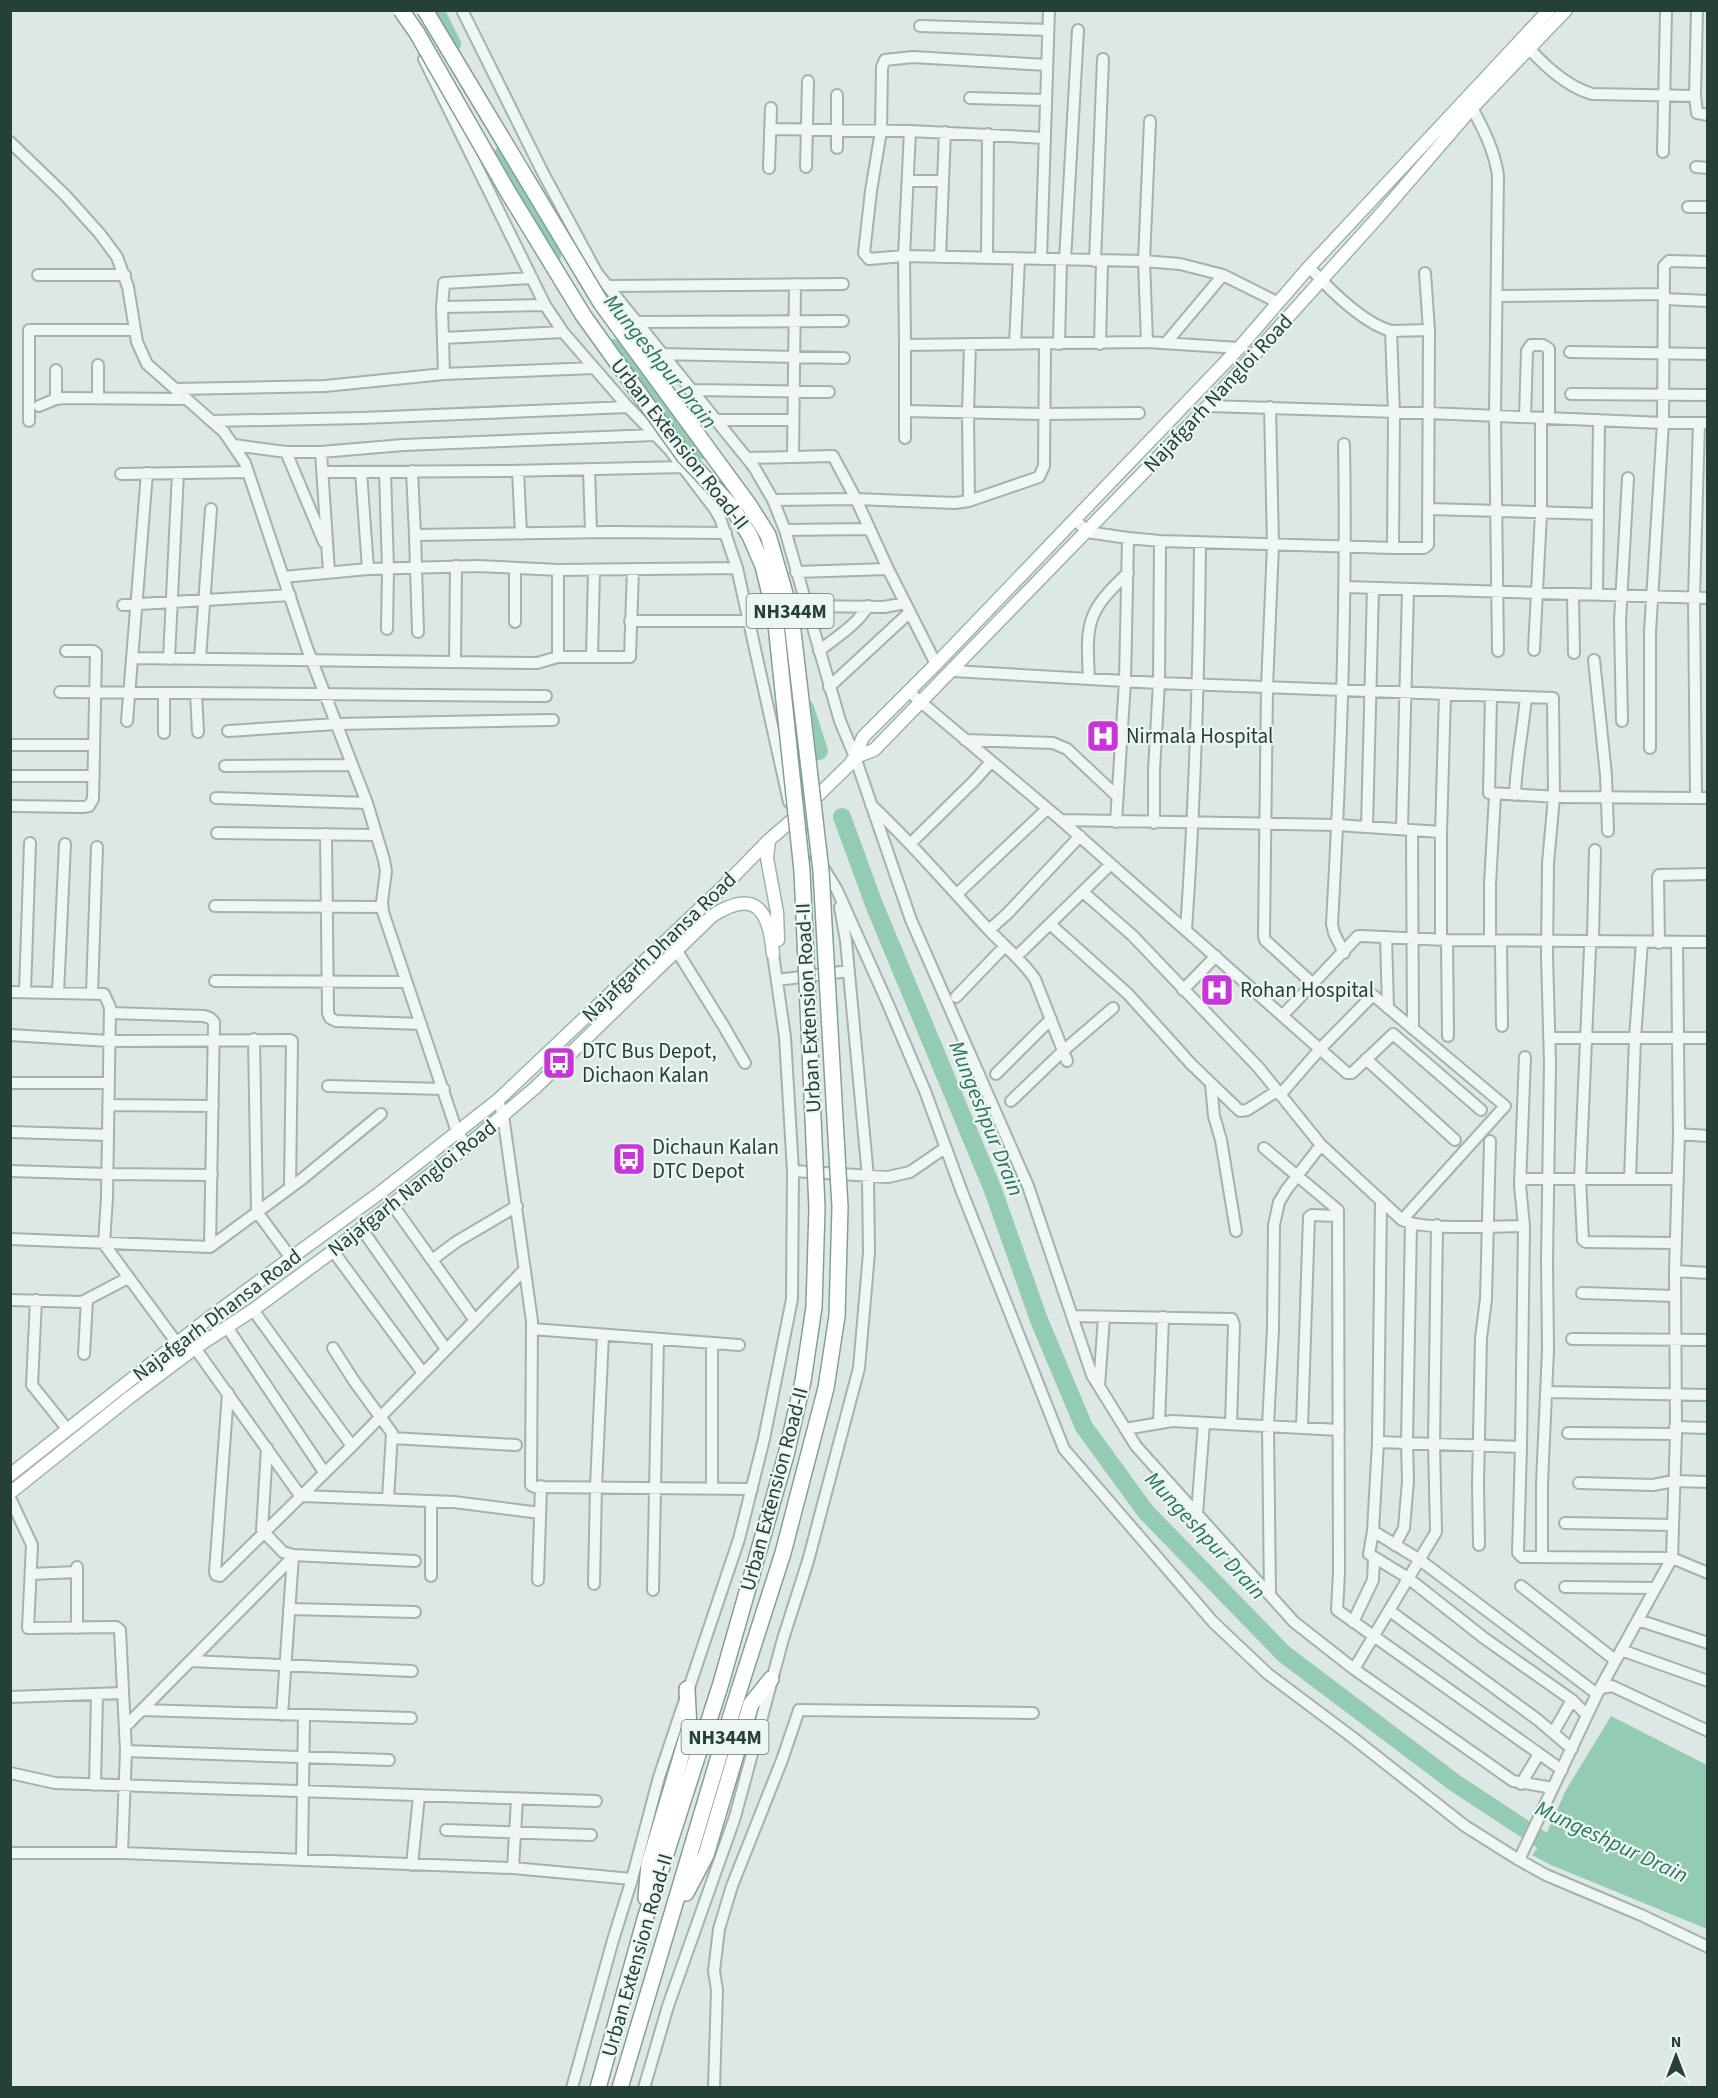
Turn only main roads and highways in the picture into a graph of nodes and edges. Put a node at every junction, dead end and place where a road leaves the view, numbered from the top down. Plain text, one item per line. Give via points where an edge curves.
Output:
1 (401, 10) edge
2 (425, 10) edge
3 (1549, 10) edge
4 (1566, 10) edge
5 (1525, 45) junction
6 (855, 757) junction
7 (769, 840) junction
8 (584, 1019) junction
9 (596, 1030) junction
10 (10, 1475) edge
11 (10, 1493) edge
12 (771, 1679) road end
13 (687, 1689) road end
14 (648, 1910) junction
15 (670, 1922) junction
16 (598, 2088) edge
17 (620, 2088) edge

1 - 14 highway, Urban Extension Road-II / NH344M, bridge via 583,315 684,456 732,507 750,536 763,567 775,615 802,871 817,1208 814,1307 786,1455 721,1683
2 - 15 highway, Urban Extension Road-II / NH344M, bridge via 601,303 768,535 790,614 821,871 840,1207 837,1316 826,1388 803,1480
3 - 5 main road, Najafgarh Nangloi Road
4 - 5 main road, Najafgarh Nangloi Road
5 - 6 main road, Najafgarh Nangloi Road via 1309,267 1239,348 863,736
5 - 6 main road, Najafgarh Nangloi Road via 1208,406 874,750
6 - 7 main road, Najafgarh Nangloi Road
7 - 8 main road, Najafgarh Dhansa Road
7 - 9 main road, Najafgarh Nangloi Road via 767,858 779,936 773,954 771,928 754,905 727,907 712,916
8 - 9 main road
8 - 10 main road, Najafgarh Dhansa Road via 498,1100
9 - 11 main road, Najafgarh Nangloi Road via 467,1146 333,1251 195,1347
12 - 15 highway via 751,1704 706,1855
13 - 14 highway via 689,1730 649,1864
14 - 16 highway, Urban Extension Road-II / NH344M
15 - 17 highway, Urban Extension Road-II / NH344M

